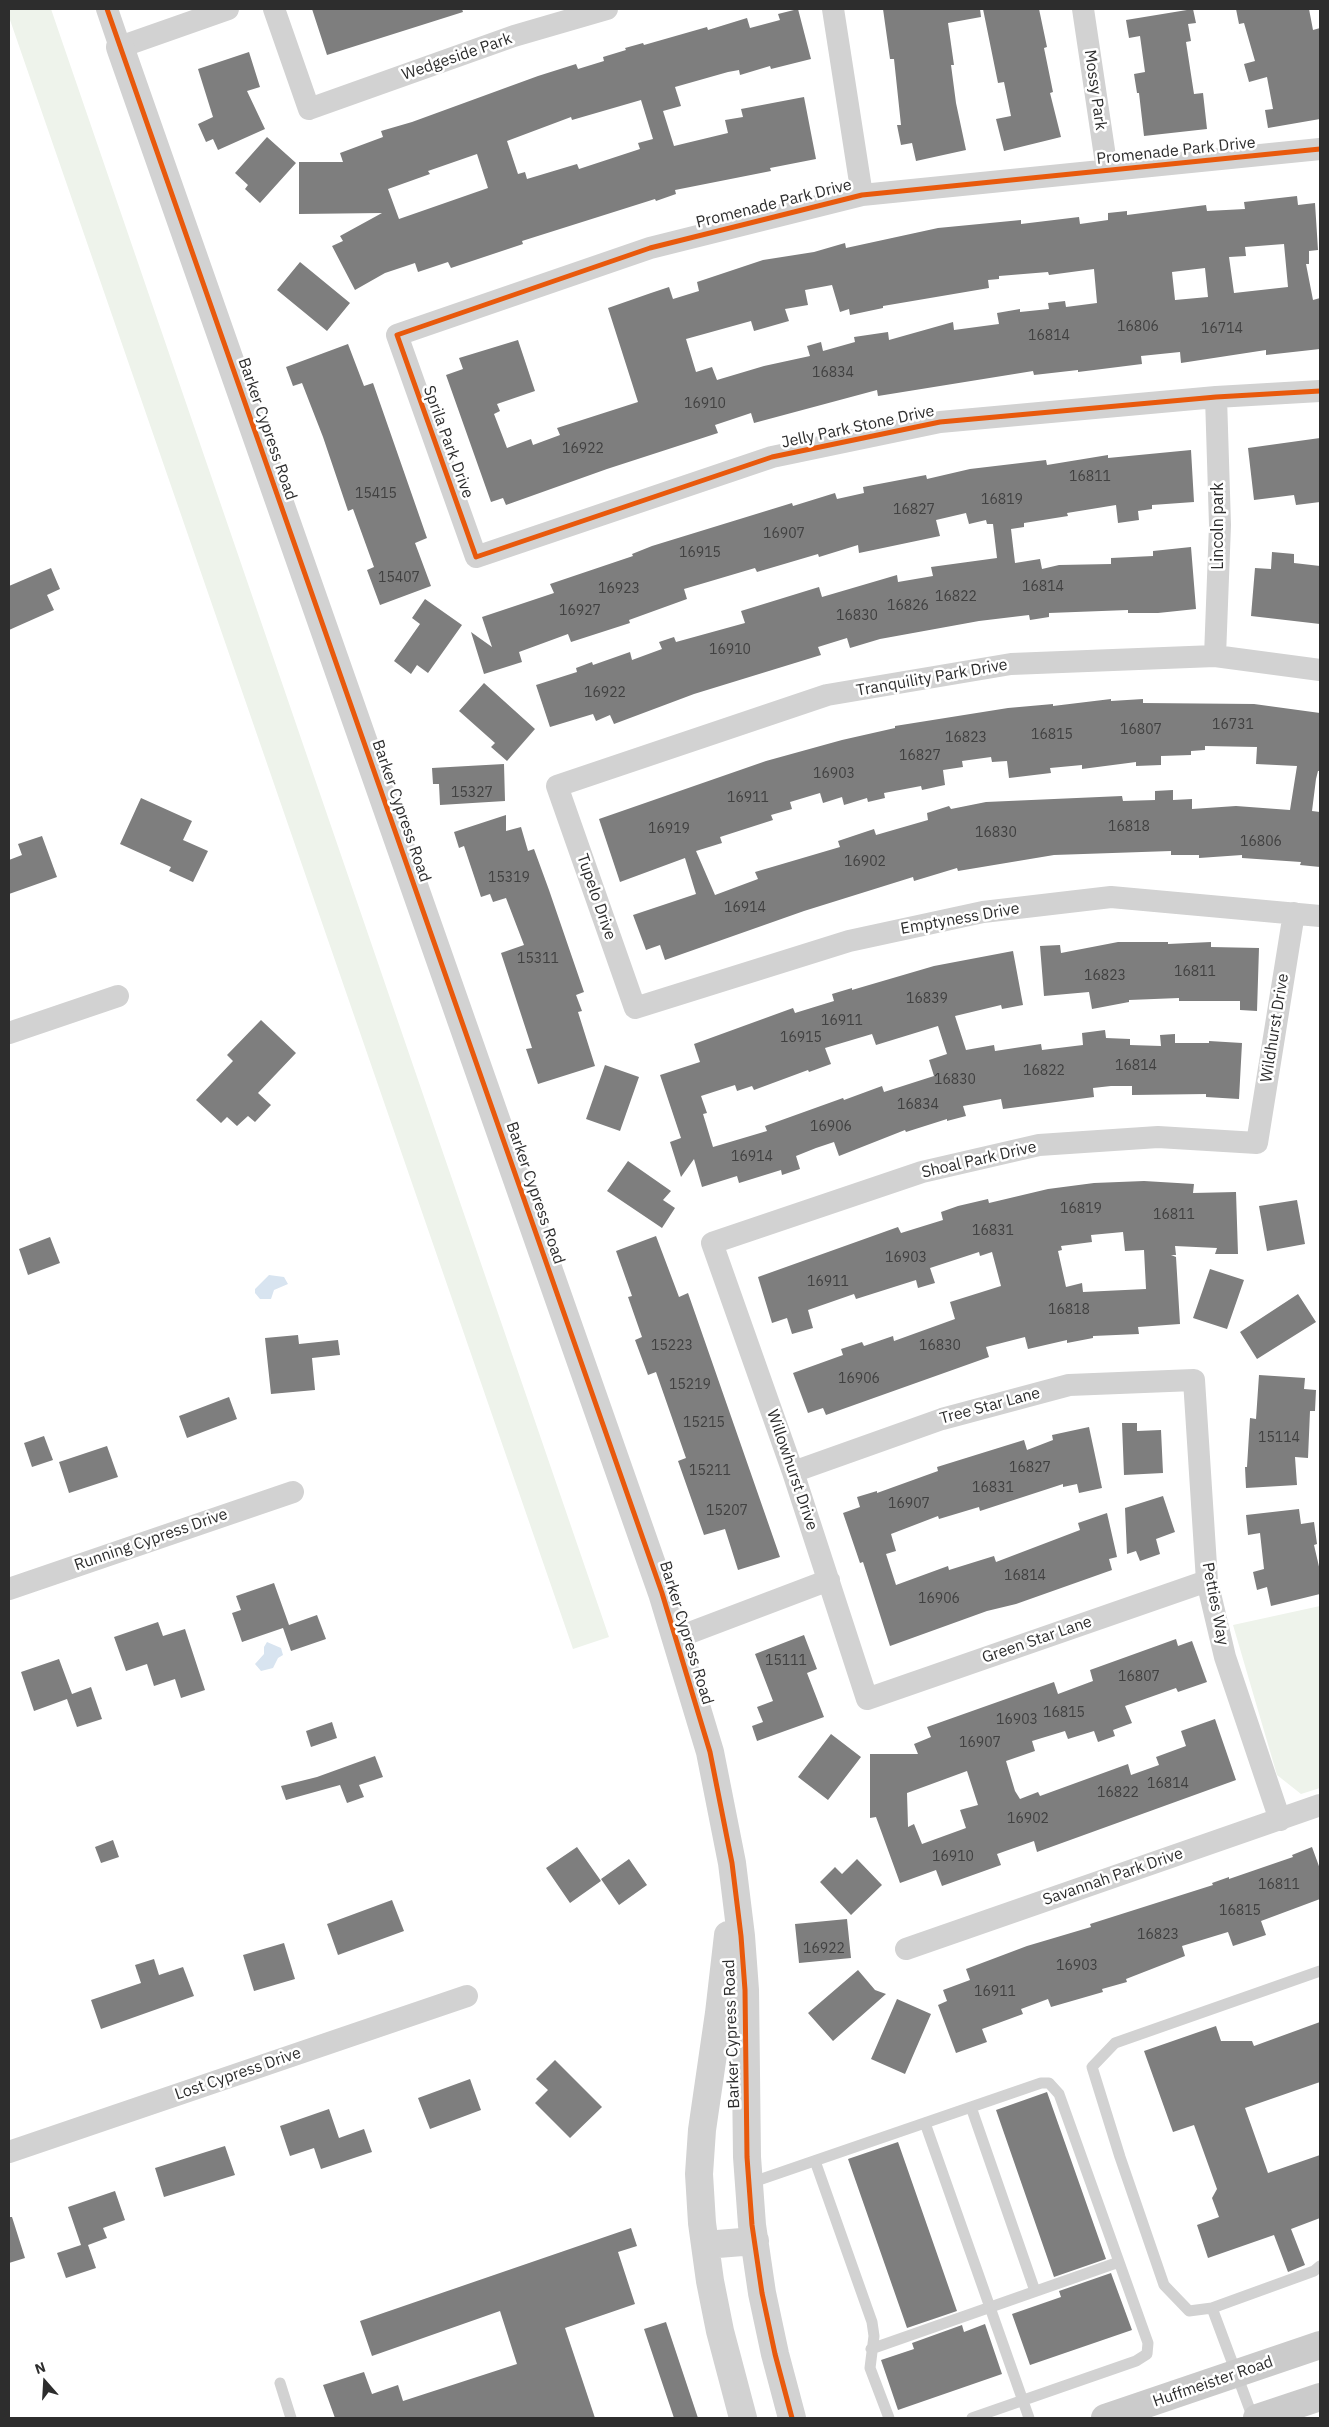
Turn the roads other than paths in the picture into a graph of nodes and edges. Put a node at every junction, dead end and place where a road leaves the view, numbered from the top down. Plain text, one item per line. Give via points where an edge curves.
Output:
1 (107, 9) edge
2 (228, 9) edge
3 (274, 9) edge
4 (607, 9) edge
5 (833, 9) edge
6 (1083, 9) edge
7 (120, 46) junction
8 (1320, 149) edge
9 (1107, 170) junction
10 (862, 195) junction
11 (397, 335) joint
12 (1320, 392) edge
13 (1216, 397) junction
14 (476, 557) joint
15 (1215, 656) junction
16 (1320, 670) edge
17 (558, 786) joint
18 (1294, 914) junction
19 (1320, 916) edge
20 (118, 996) dead end
21 (635, 1008) joint
22 (9, 1033) edge
23 (1257, 1143) joint
24 (712, 1243) joint
25 (1194, 1380) joint
26 (793, 1472) junction
27 (293, 1492) dead end
28 (828, 1580) junction
29 (1207, 1581) junction
30 (9, 1589) edge
31 (676, 1638) junction
32 (867, 1700) joint
33 (1320, 1805) edge
34 (1280, 1820) junction
35 (732, 1863) junction
36 (906, 1949) dead end
37 (1320, 1971) edge
38 (467, 1996) dead end
39 (970, 2107) junction
40 (925, 2123) junction
41 (9, 2152) edge
42 (815, 2161) junction
43 (750, 2184) junction
44 (755, 2241) junction
45 (705, 2245) junction
46 (1119, 2262) junction
47 (1320, 2266) edge
48 (1035, 2291) junction
49 (990, 2307) junction
50 (1212, 2308) junction
51 (1320, 2345) edge
52 (871, 2348) junction
53 (1237, 2373) junction
54 (280, 2383) dead end
55 (1320, 2397) edge
56 (1022, 2401) junction
57 (291, 2418) edge
58 (743, 2418) edge
59 (792, 2418) edge
60 (889, 2418) edge
61 (972, 2418) edge
62 (1029, 2418) edge
63 (1105, 2418) edge
64 (1255, 2418) edge

1 - 7 street, Barker Cypress Road
2 - 7 street
3 - 4 street, Wedgeside Park via 309,109 514,36
5 - 10 street
6 - 9 street, Mossy Park
7 - 31 street, Barker Cypress Road
8 - 9 street, Promenade Park Drive
9 - 10 street, Promenade Park Drive
10 - 11 street, Promenade Park Drive via 650,248
11 - 14 street, Sprila Park Drive
12 - 13 street, Jelly Park Stone Drive
13 - 14 street, Jelly Park Stone Drive via 940,422 772,458
13 - 15 street, Lincoln park via 1220,525
15 - 16 street, Tranquility Park Drive
15 - 17 street, Tranquility Park Drive via 1011,664 827,695
17 - 21 street, Tupelo Drive
18 - 19 street, Emptyness Drive
18 - 21 street, Emptyness Drive via 1111,897 983,912 849,941
18 - 23 street, Wildhurst Drive
20 - 22 street
23 - 24 street, Shoal Park Drive via 1158,1137 1039,1145 922,1172
24 - 26 street, Willowhurst Drive
25 - 26 street, Tree Star Lane via 1069,1385 942,1419
25 - 29 street, Petties Way
26 - 28 street, Willowhurst Drive
27 - 30 street, Running Cypress Drive
28 - 31 street
28 - 32 street, Willowhurst Drive
29 - 32 street, Green Star Lane
29 - 34 street, Petties Way via 1225,1657
31 - 35 street, Barker Cypress Road via 710,1752
33 - 34 street, Savannah Park Drive
34 - 36 street, Savannah Park Drive
35 - 43 street, Barker Cypress Road via 745,1990
35 - 45 street, Barker Cypress Road via 726,1958 702,2130 699,2174
37 - 50 lane via 1115,2044 1092,2067 1164,2285 1189,2311
38 - 41 street, Lost Cypress Drive
39 - 40 lane
39 - 46 lane via 1041,2083 1049,2084 1059,2094
39 - 48 lane
40 - 42 lane
40 - 49 lane
42 - 43 lane
42 - 52 lane via 872,2322 874,2336
43 - 44 street, Barker Cypress Road
44 - 45 street
44 - 59 street, Barker Cypress Road via 765,2311
45 - 58 street, Barker Cypress Road via 720,2332
46 - 48 lane
46 - 56 lane via 1148,2343 1147,2354 1136,2361
47 - 50 lane via 1314,2272
48 - 49 lane
49 - 52 lane
49 - 56 lane
50 - 53 lane
51 - 53 main road, Huffmeister Road
52 - 60 lane via 870,2368
53 - 63 main road, Huffmeister Road
53 - 64 lane
54 - 57 lane
55 - 64 main road
56 - 61 lane
56 - 62 lane

